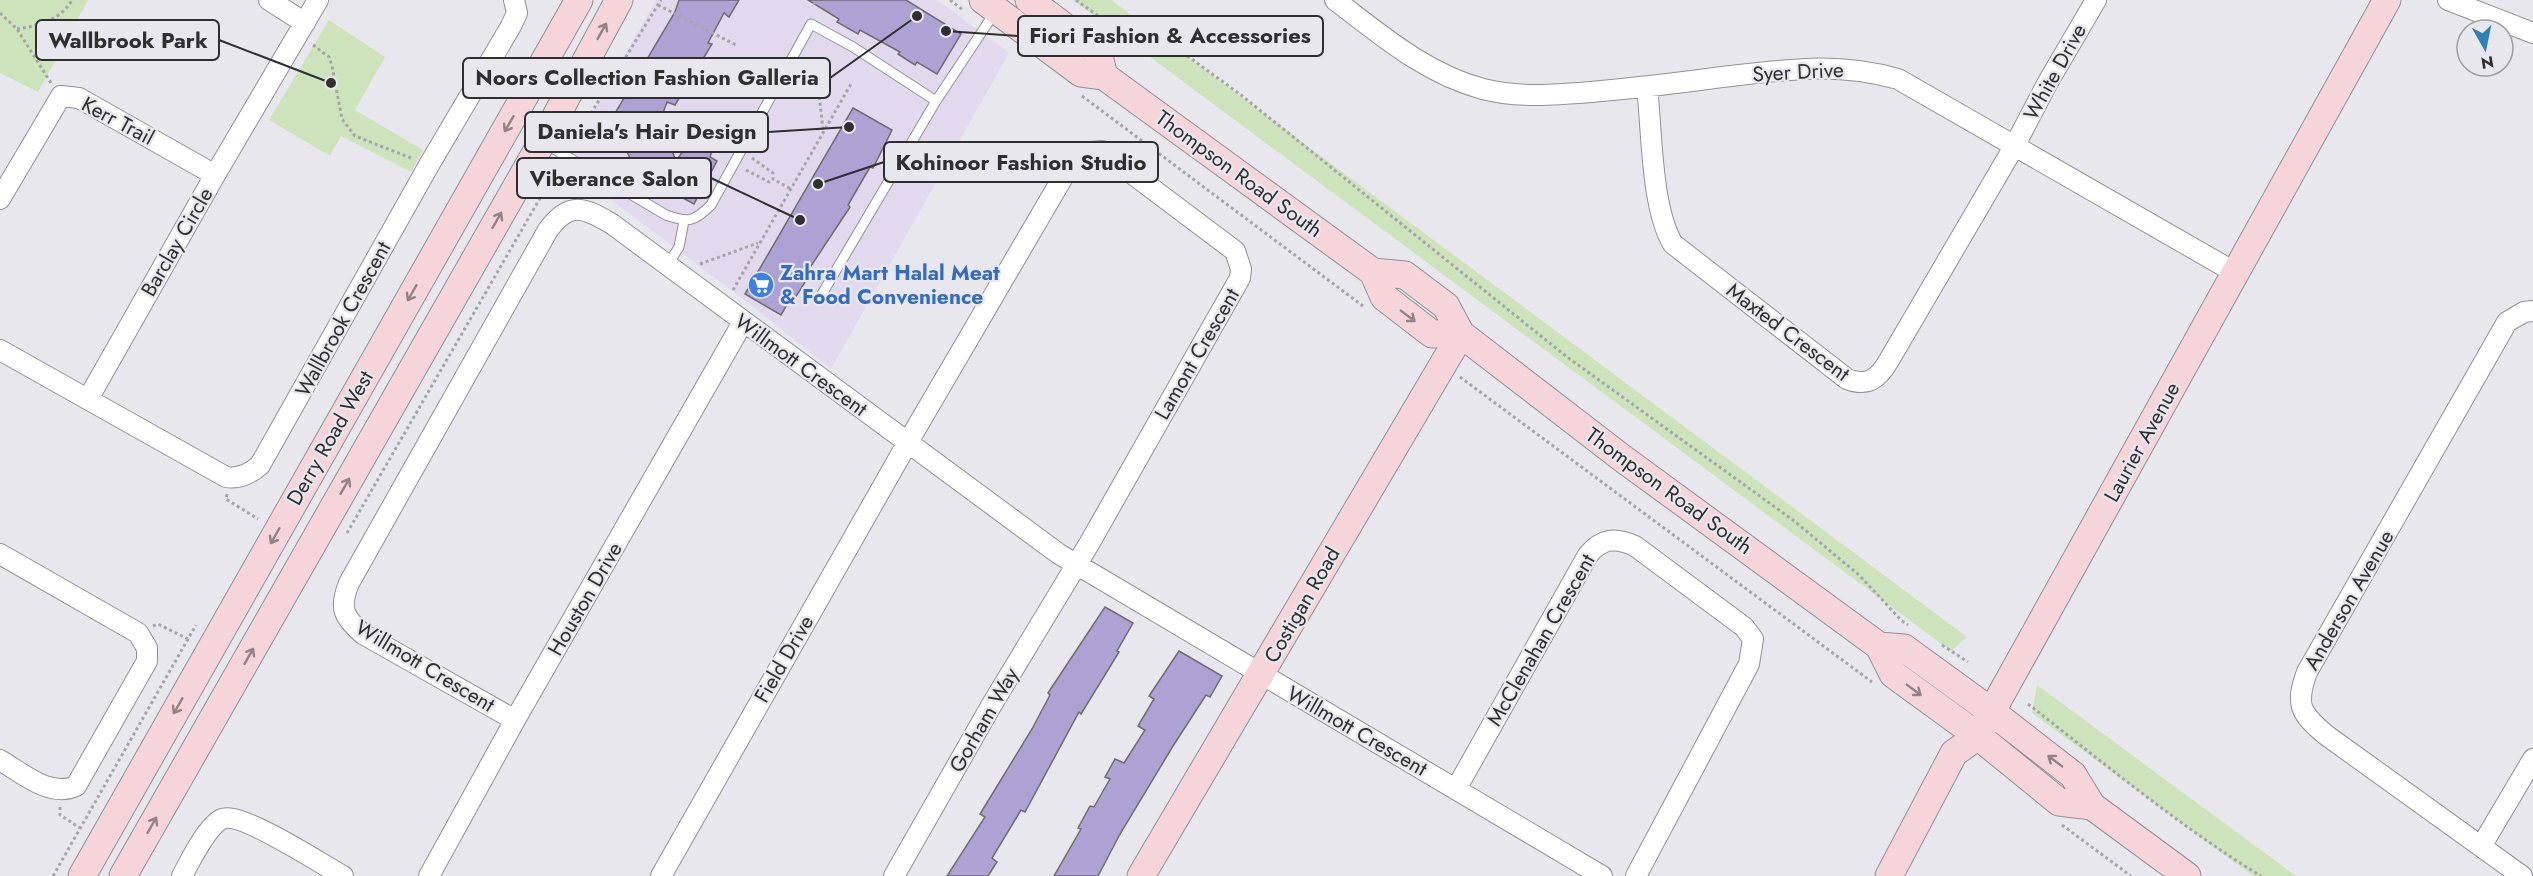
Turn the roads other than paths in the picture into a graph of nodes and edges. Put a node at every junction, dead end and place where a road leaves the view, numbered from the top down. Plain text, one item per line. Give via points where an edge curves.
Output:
1 (268, 0) edge
2 (318, 0) edge
3 (514, 0) edge
4 (579, 0) edge
5 (619, 0) edge
6 (1029, 0) edge
7 (1335, 0) edge
8 (2096, 0) edge
9 (2387, 0) edge
10 (2448, 0) edge
11 (992, 9) edge
12 (301, 29) junction
13 (2533, 33) edge
14 (1104, 76) junction
15 (1647, 87) junction
16 (936, 101) junction
17 (542, 142) junction
18 (2015, 145) junction
19 (215, 175) junction
20 (0, 199) edge
21 (684, 221) junction
22 (667, 266) junction
23 (2236, 273) junction
24 (822, 294) dead end
25 (2533, 311) edge
26 (743, 322) junction
27 (1461, 334) junction
28 (0, 350) edge
29 (87, 399) junction
30 (908, 442) junction
31 (0, 554) edge
32 (1076, 565) junction
33 (1879, 646) junction
34 (1261, 675) junction
35 (1992, 712) junction
36 (515, 720) junction
37 (1978, 736) junction
38 (2533, 759) edge
39 (0, 760) edge
40 (1456, 789) junction
41 (2092, 806) junction
42 (2482, 845) junction
43 (81, 876) edge
44 (123, 876) edge
45 (182, 876) edge
46 (343, 876) edge
47 (429, 876) edge
48 (661, 876) edge
49 (894, 876) edge
50 (1141, 876) edge
51 (1602, 876) edge
52 (1636, 876) edge
53 (1889, 876) edge
54 (2187, 876) edge
55 (2522, 876) edge

1 - 12 street
2 - 12 street, Barclay Circle
3 - 29 street, Wallbrook Crescent via 517,13 511,26 260,465 236,478 212,471
4 -> 43 main road, Derry Road West
17 -> 5 main road, Derry Road West
6 - 14 main road via 1098,52
7 - 15 street, Syer Drive via 1418,61 1482,88 1556,95
8 - 18 street, White Drive
9 - 23 main road, Laurier Avenue
10 - 13 street
11 - 14 main road, Thompson Road South via 1081,73
11 - 16 lane
12 - 19 street, Barclay Circle
14 - 27 main road, Thompson Road South via 1373,272 1384,297 1432,334
15 - 18 street, Syer Drive via 1800,68 1868,70 1898,79
15 - 18 street, Maxted Crescent via 1658,195 1662,219 1673,244 1855,382 1864,383 1880,375
16 - 21 lane via 811,24 711,205 699,217
16 - 24 lane
17 - 21 lane via 666,215
44 -> 17 main road, Derry Road West
18 - 23 street, Syer Drive
19 - 20 street, Kerr Trail via 79,98 61,96
19 - 29 street, Barclay Circle
21 - 22 lane via 679,247
22 - 26 street, Willmott Crescent
22 - 36 street, Willmott Crescent via 595,214 573,209 557,217 343,598 347,617 363,634
23 - 35 main road, Laurier Avenue
25 - 42 street, Anderson Avenue via 2507,322 2300,689 2299,703 2308,721
26 - 30 street, Willmott Crescent
26 - 36 street, Houston Drive
27 - 33 main road, Thompson Road South via 1622,458
27 - 34 main road, Costigan Road
28 - 29 street
30 - 32 street, Willmott Crescent
30 - 32 street, Lamont Crescent via 1074,160 1085,152 1102,151 1235,251 1241,268 1240,278
30 - 48 street, Field Drive
31 - 39 street via 138,633 147,648 142,672 76,786 60,791 50,789
32 - 34 street, Willmott Crescent
32 - 49 street, Gorham Way
33 - 35 main road, Thompson Road South via 1904,648
33 -> 37 main road, Thompson Road South via 1893,674
34 - 40 street, Willmott Crescent
34 - 50 main road, Costigan Road
35 - 37 main road, Laurier Avenue
41 -> 35 main road, Thompson Road South via 2073,775
36 - 47 street, Houston Drive
37 - 41 main road, Thompson Road South via 2059,802
37 - 53 main road, Laurier Avenue via 1954,753
38 - 42 street
40 - 51 street, Willmott Crescent
40 - 52 street, McClenahan Crescent via 1588,555 1604,540 1630,543 1744,627 1753,639 1749,664
41 - 54 main road, Thompson Road South
42 - 55 street, Anderson Avenue
45 - 46 street via 216,824 231,818 267,832

